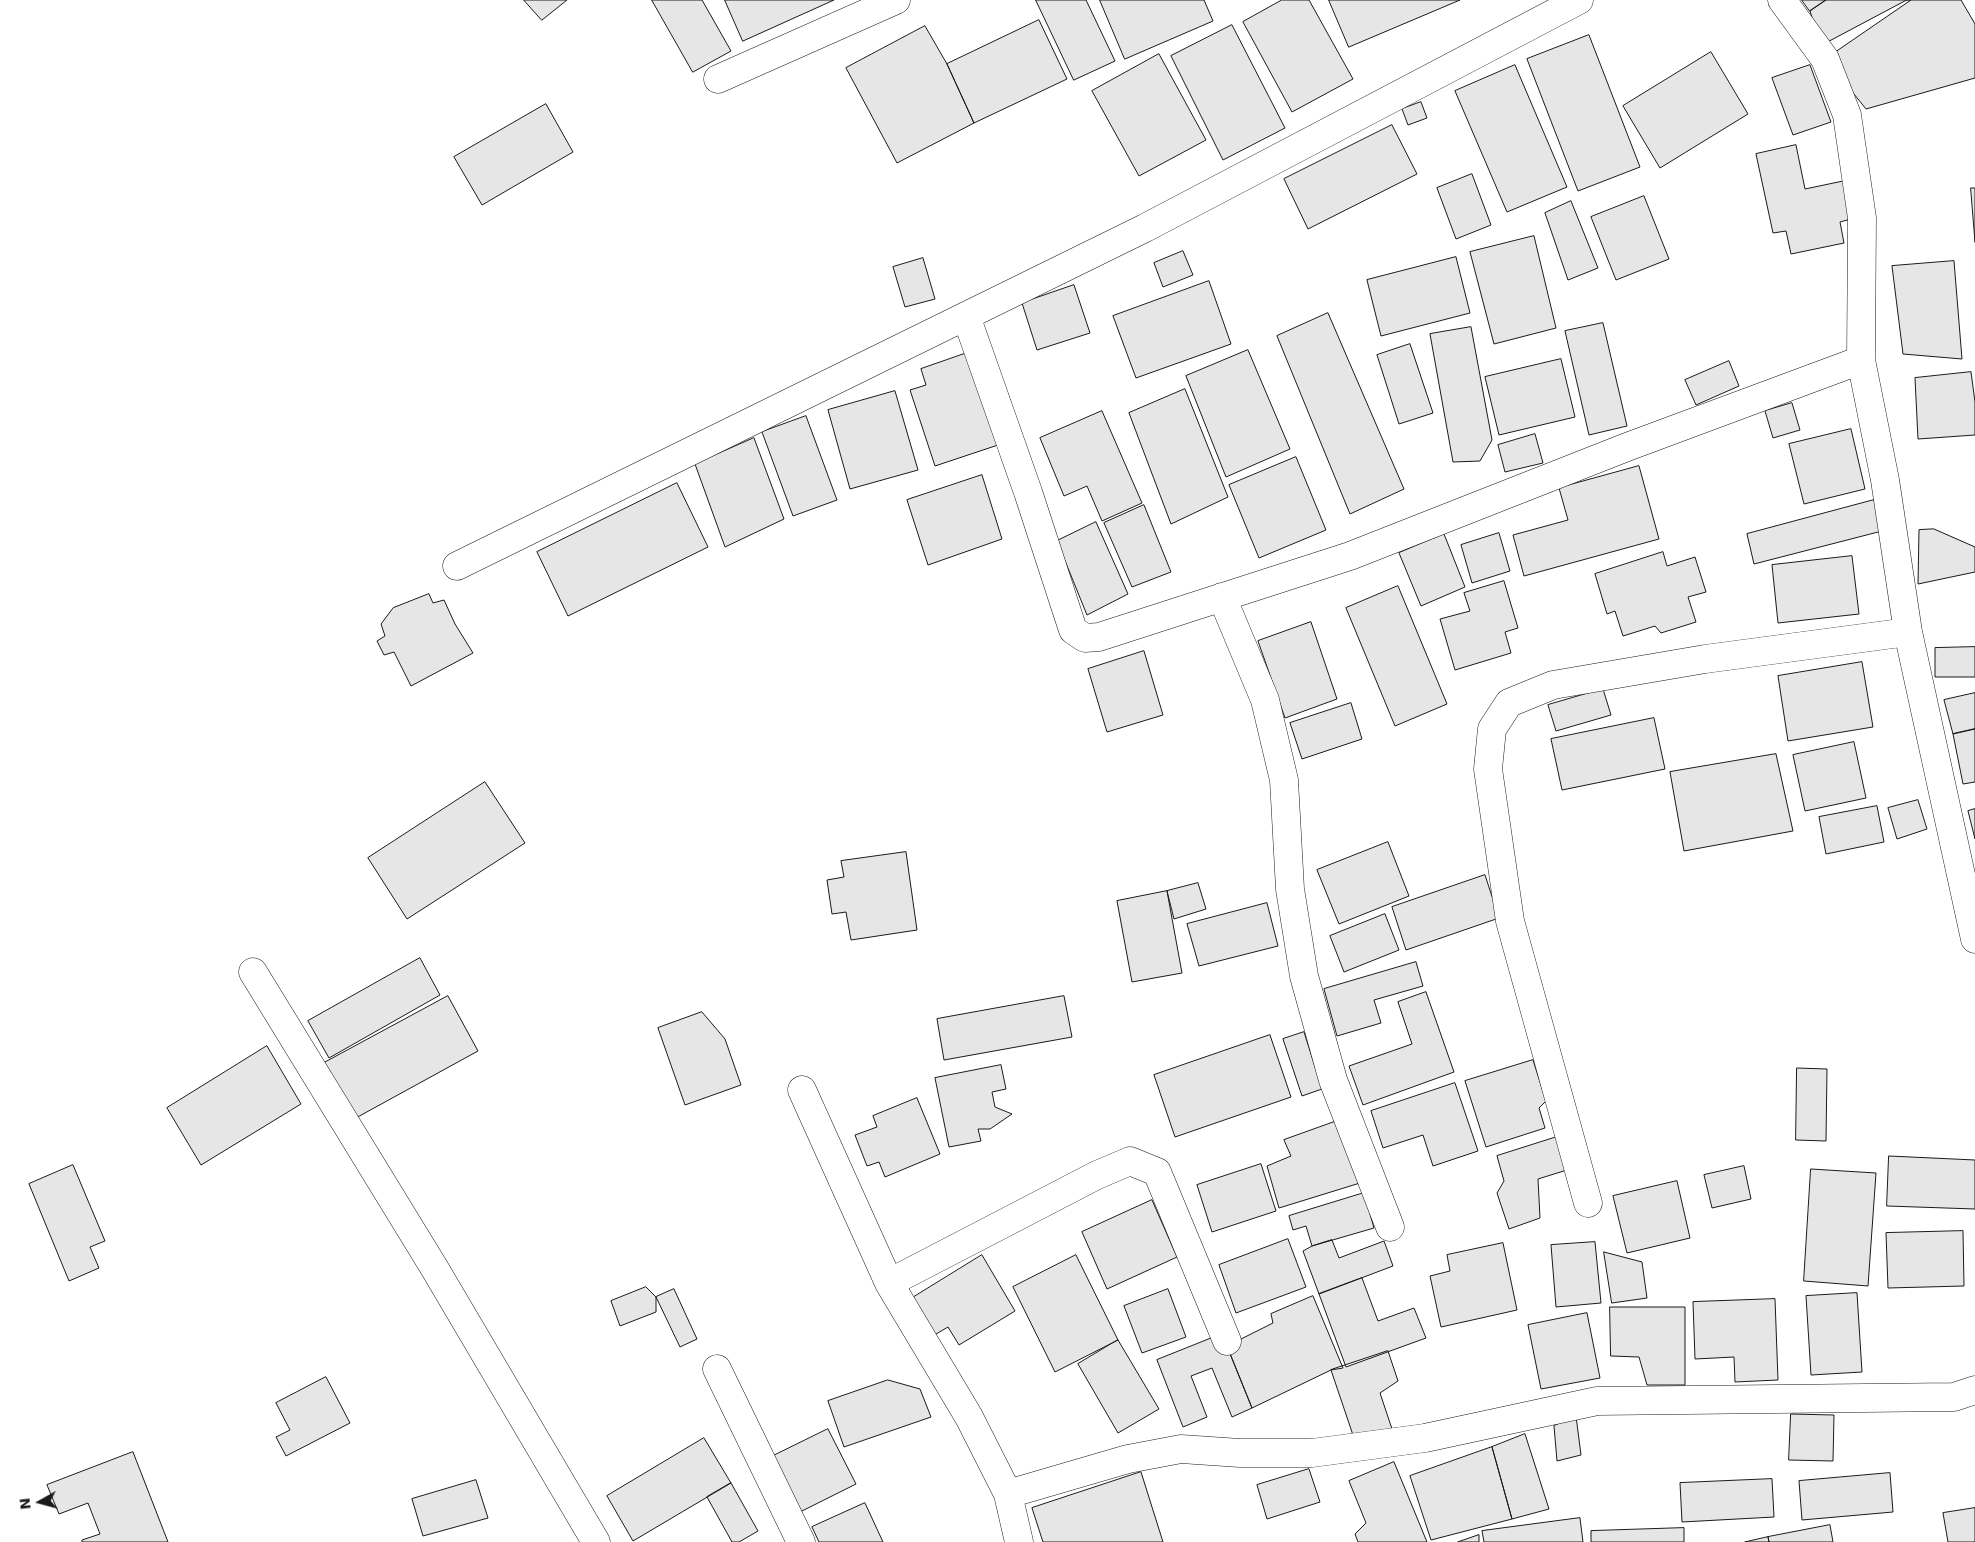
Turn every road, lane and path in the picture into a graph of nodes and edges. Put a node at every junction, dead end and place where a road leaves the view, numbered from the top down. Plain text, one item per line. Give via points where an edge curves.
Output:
1 (896, 0) edge
2 (1580, 0) edge
3 (1782, 0) edge
4 (718, 79) dead end
5 (966, 316) junction
6 (1861, 360) junction
7 (457, 566) dead end
8 (1222, 597) junction
9 (1908, 632) junction
10 (1975, 940) edge
11 (253, 972) dead end
12 (802, 1090) dead end
13 (1588, 1203) dead end
14 (1390, 1227) dead end
15 (889, 1283) junction
16 (1227, 1341) dead end
17 (717, 1369) dead end
18 (1975, 1390) edge
19 (1008, 1494) junction
20 (596, 1542) edge
21 (801, 1542) edge
22 (1019, 1542) edge

1 - 4 street
2 - 5 street via 1146,228
3 - 6 street via 1825,59 1847,115 1862,218
5 - 7 street
5 - 8 street via 1073,630 1085,638 1099,636
6 - 8 street via 1627,447 1350,556
6 - 9 street via 1885,480
8 - 14 street via 1266,700 1284,780 1290,889 1304,976 1333,1080
9 - 10 street
9 - 13 street via 1705,659 1553,685 1509,703 1492,730 1488,769 1510,921
11 - 20 street via 435,1269
12 - 15 street
15 - 16 street via 1130,1161 1157,1172
15 - 19 street via 969,1417
17 - 21 street
18 - 19 street via 1954,1397 1597,1401 1426,1438 1312,1453 1240,1453 1181,1448 1128,1459
19 - 22 street

